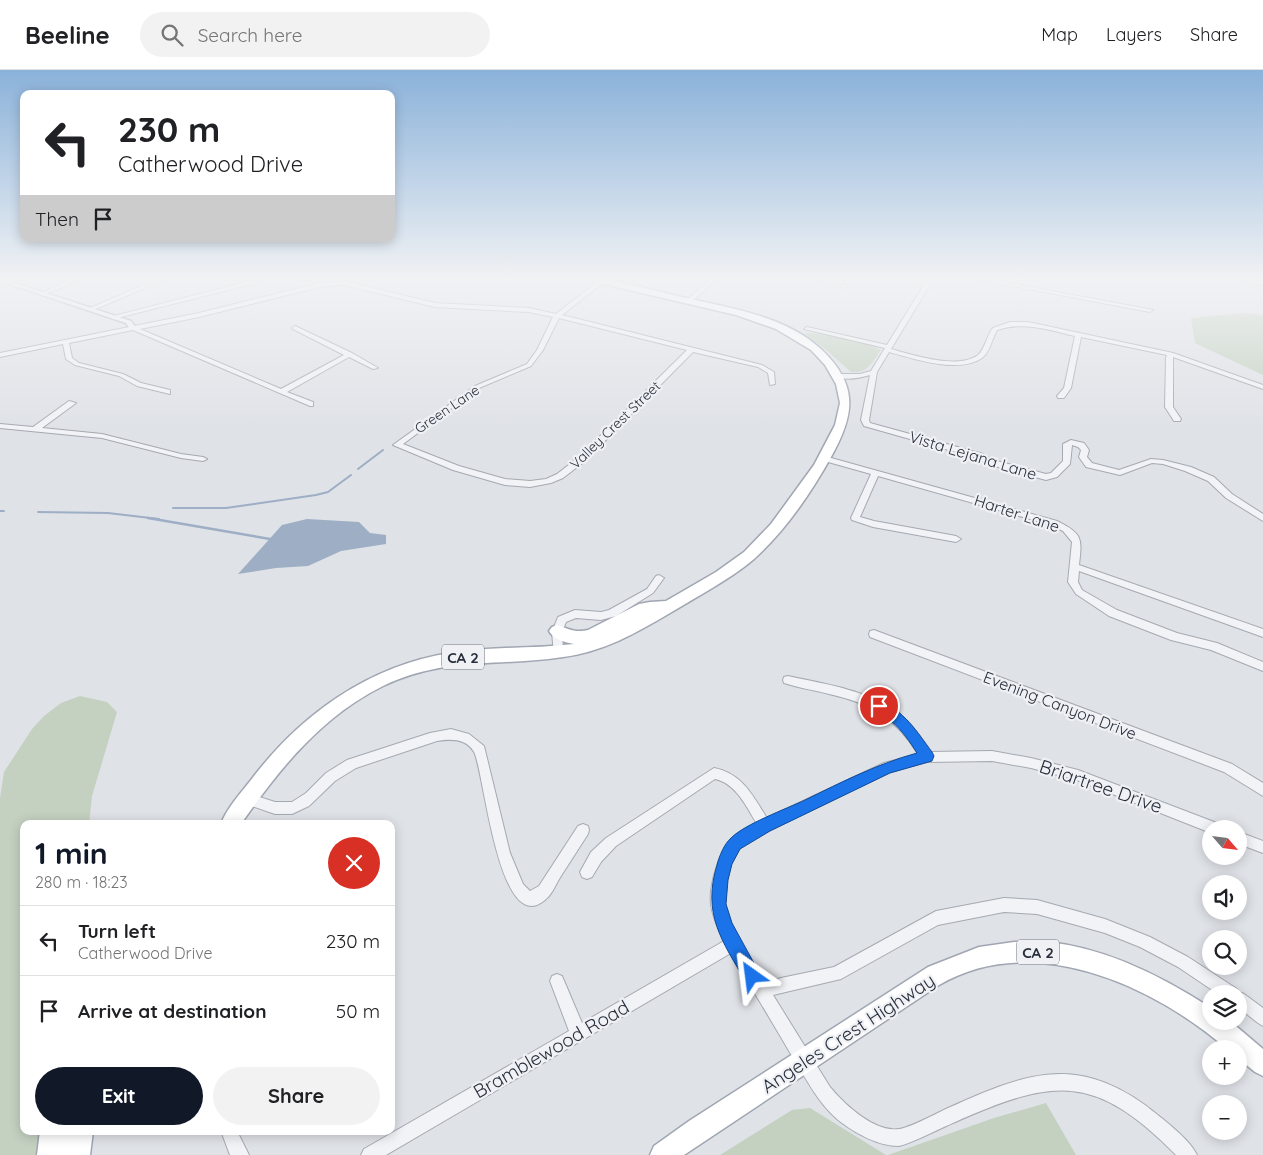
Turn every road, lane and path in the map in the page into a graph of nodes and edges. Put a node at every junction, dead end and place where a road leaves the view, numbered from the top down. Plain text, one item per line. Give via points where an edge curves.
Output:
1 (129, 329) edge
2 (133, 329) edge
3 (296, 329) edge
4 (551, 329) edge
5 (607, 329) edge
6 (779, 329) edge
7 (900, 329) edge
8 (998, 329) edge
9 (1052, 329) edge
10 (806, 330) dead end
11 (1079, 334) junction
12 (65, 341) junction
13 (888, 349) junction
14 (691, 350) junction
15 (350, 354) junction
16 (1171, 354) junction
17 (0, 355) edge
18 (375, 368) dead end
19 (874, 372) junction
20 (838, 376) junction
21 (772, 384) dead end
22 (1263, 387) edge
23 (168, 392) dead end
24 (281, 392) junction
25 (1061, 396) dead end
26 (72, 403) dead end
27 (310, 404) dead end
28 (1177, 419) dead end
29 (0, 426) edge
30 (35, 429) junction
31 (396, 445) joint
32 (824, 458) junction
33 (203, 459) dead end
34 (876, 472) junction
35 (1263, 518) edge
36 (956, 539) dead end
37 (1076, 567) junction
38 (659, 578) dead end
39 (669, 606) junction
40 (557, 631) junction
41 (1263, 632) edge
42 (874, 634) dead end
43 (558, 652) junction
44 (1263, 667) edge
45 (788, 680) dead end
46 (928, 756) junction
47 (1263, 790) edge
48 (247, 799) junction
49 (233, 820) edge
50 (1202, 823) edge
51 (765, 826) junction
52 (583, 830) dead end
53 (1248, 841) edge
54 (1263, 847) edge
55 (587, 872) dead end
56 (733, 944) junction
57 (557, 982) dead end
58 (1218, 985) edge
59 (762, 992) junction
60 (1247, 1005) edge
61 (1202, 1014) edge
62 (1263, 1018) edge
63 (1223, 1030) edge
64 (578, 1034) junction
65 (805, 1060) junction
66 (1263, 1064) edge
67 (53, 1135) edge
68 (64, 1135) edge
69 (80, 1135) edge
70 (230, 1135) edge
71 (663, 1154) edge
72 (50, 1155) edge
73 (62, 1155) edge
74 (77, 1155) edge
75 (240, 1155) edge
76 (370, 1155) edge
77 (1188, 1155) edge

1 - 12 street
2 - 24 street
3 - 15 street
4 - 31 street, Green Lane via 529,365 477,387
5 - 14 street
6 - 20 main road, CA 2 via 819,352
7 - 13 street
8 - 13 street via 991,334 980,356 960,362 941,362
9 - 11 street
10 - 13 street
11 - 16 street
11 - 25 street via 1067,388
12 - 17 street
12 - 23 street via 69,359 77,364
13 - 19 street
14 - 21 street via 768,369 773,376
14 - 31 street, Valley Crest Street via 571,469 548,481 530,484 492,479
15 - 18 street
15 - 24 street
16 - 22 street
16 - 28 street via 1169,407
19 - 20 street
19 - 35 street, Vista Lejana Lane via 865,423 1046,477 1054,475 1067,462 1067,444 1071,442 1085,450 1083,457 1089,465 1120,473 1142,463 1163,462 1188,468 1211,479 1229,496
20 - 32 main road, CA 2 via 845,412
24 - 27 street
26 - 30 street
29 - 30 street
30 - 33 street via 102,436
32 - 34 street, Harter Lane
32 - 39 main road, CA 2 via 782,522 756,549 718,577
34 - 36 street via 855,518
34 - 37 street, Harter Lane via 1054,523 1066,529 1077,542
37 - 41 street
37 - 44 street, Harter Lane via 1073,582 1078,592 1113,613 1175,637 1213,646
38 - 40 street via 650,591 612,613 601,616 574,614 562,620
39 - 40 main road via 645,608 605,629 576,638 565,637
39 - 43 main road, CA 2 via 603,642
40 - 43 street
42 - 47 street, Evening Canyon Drive via 1228,768
43 - 48 main road, CA 2 via 461,657 419,666 374,684 343,702 305,731 277,759
45 - 46 street via 879,706 901,723
46 - 50 street, Briartree Drive via 992,756 1031,763 1078,775
46 - 51 street, Briartree Drive via 888,767
48 - 49 main road, CA 2
48 - 52 street via 285,810 293,808 305,802 334,773 348,765 428,738 459,736 480,750 505,862 526,897 538,897
51 - 55 street via 734,781 723,773 714,773 611,842
51 - 56 street, Briartree Drive via 735,844 720,880 718,904
53 - 54 street
56 - 59 street, Briartree Drive
56 - 64 street, Bramblewood Road
57 - 64 street
58 - 59 street via 1183,962 1105,926 1037,907 1004,906 936,918 836,974
59 - 65 street, Briartree Drive
60 - 62 street
61 - 65 main road, Angeles Crest Highway / CA 2 via 1145,981 1095,962 1045,953 1002,954 969,960 944,970 866,1017
63 - 66 main road, Angeles Crest Highway / CA 2
64 - 76 street, Bramblewood Road
65 - 71 main road, Angeles Crest Highway / CA 2
65 - 77 street, Briartree Drive via 834,1106 863,1128 888,1137 899,1138 1033,1084 1061,1080 1090,1086 1117,1097 1163,1130
67 - 72 main road
68 - 73 main road
69 - 74 main road
70 - 75 street

